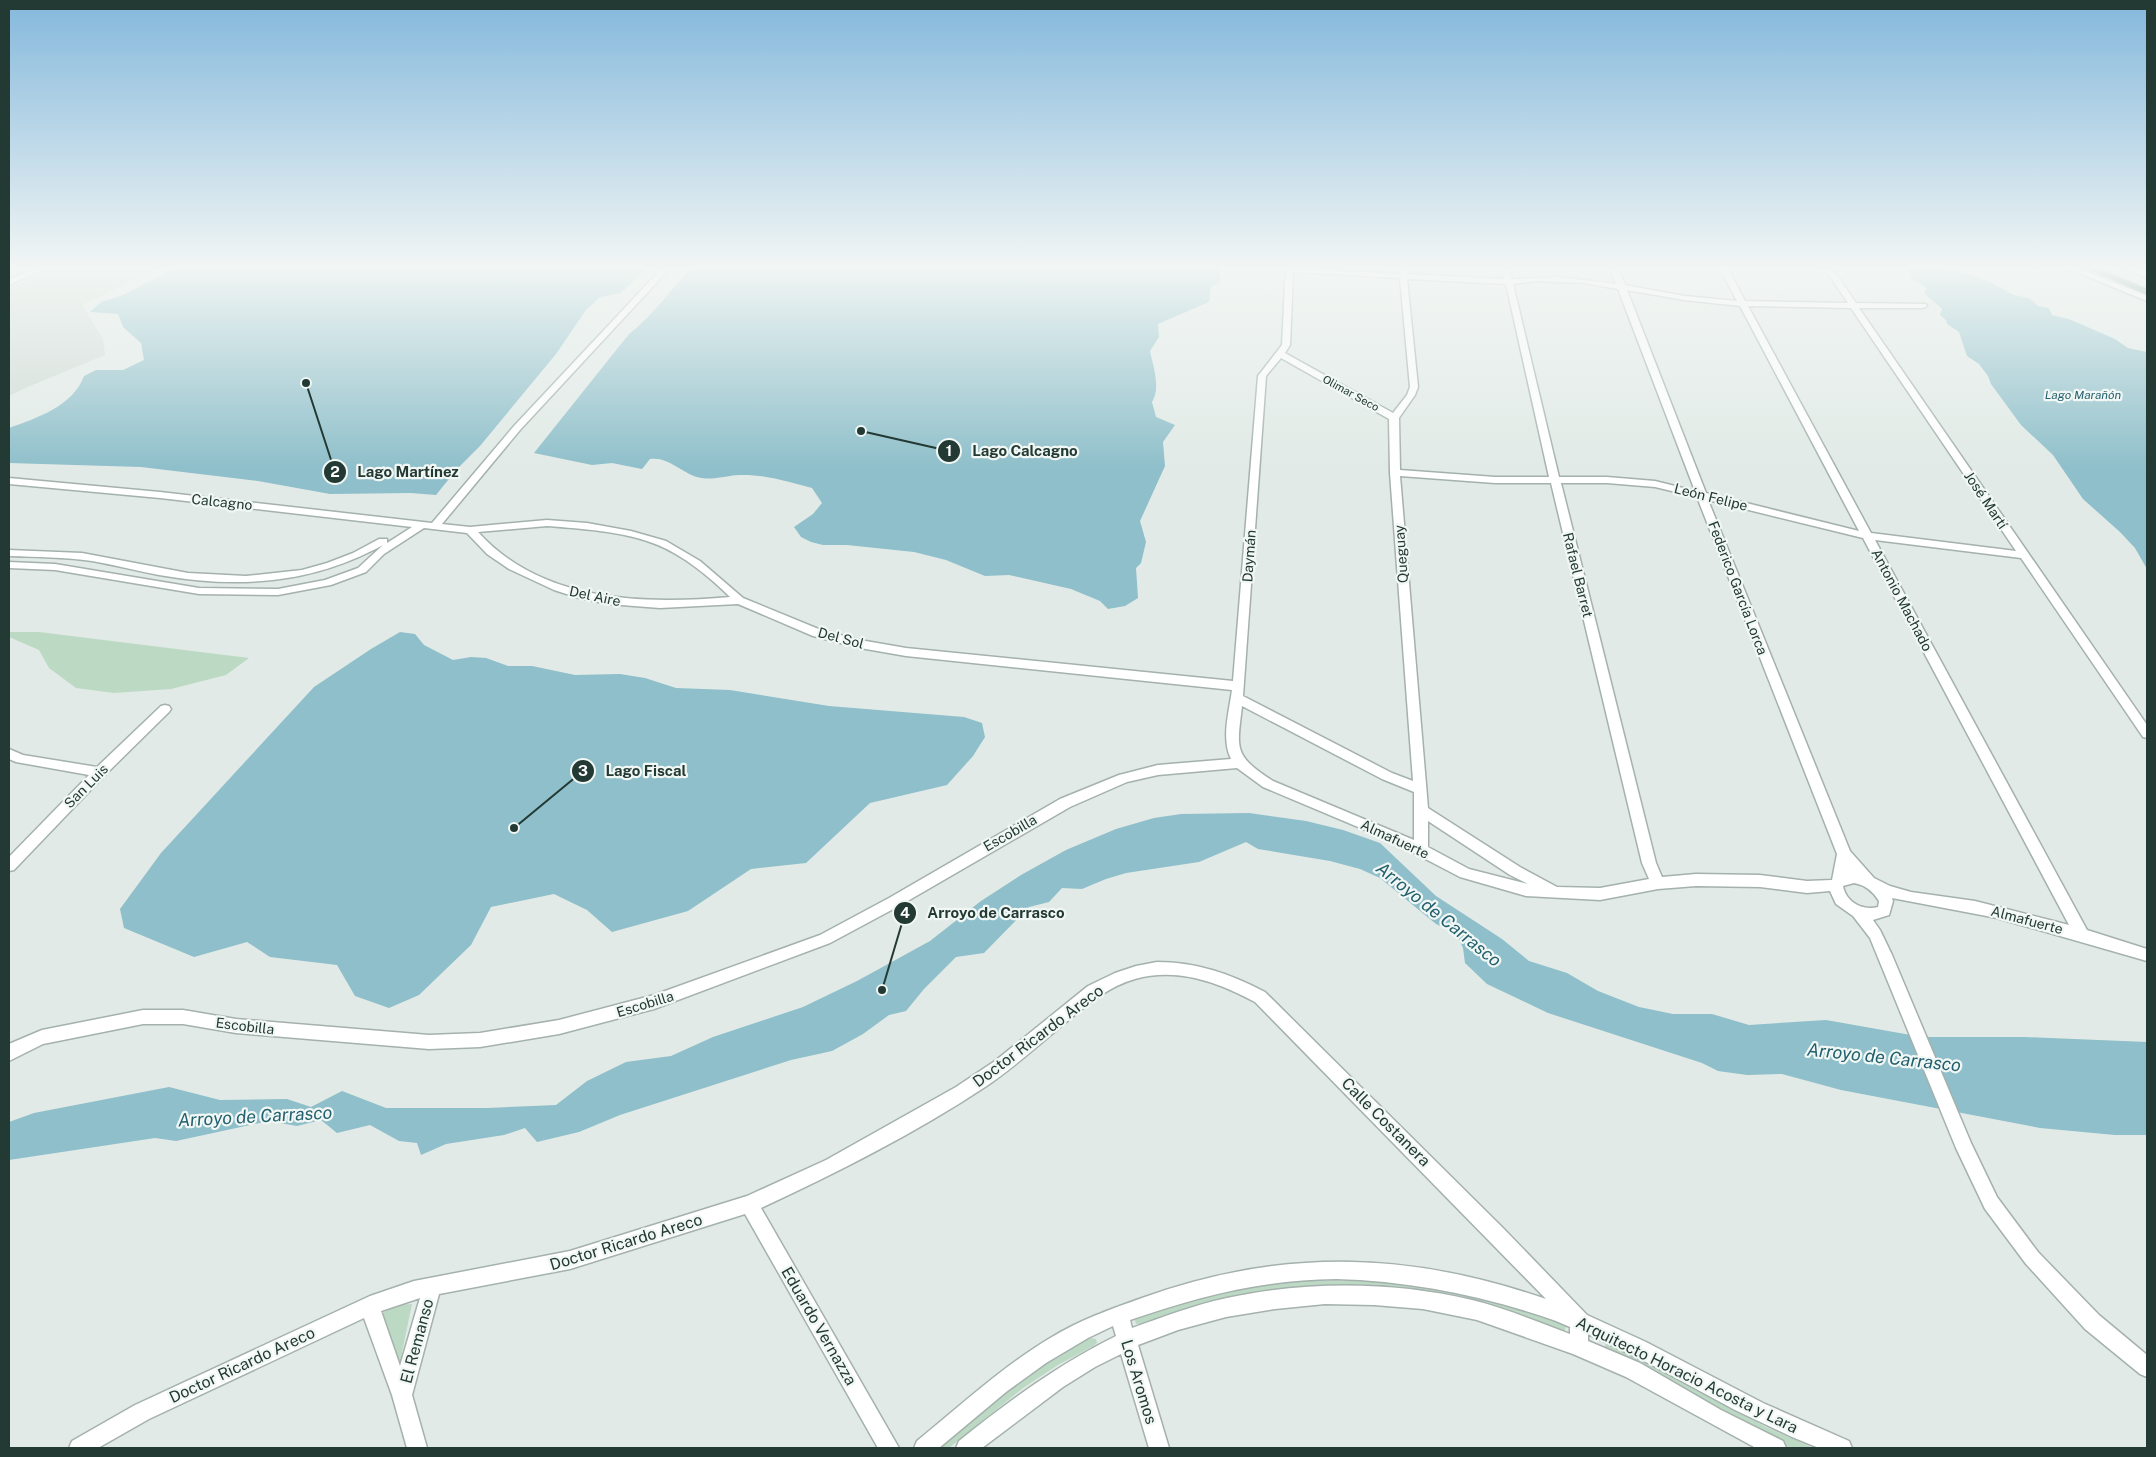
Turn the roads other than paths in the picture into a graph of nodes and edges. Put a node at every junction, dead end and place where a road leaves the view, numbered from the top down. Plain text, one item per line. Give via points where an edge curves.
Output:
1 (606, 333) edge
2 (1287, 333) edge
3 (1410, 333) edge
4 (1521, 333) edge
5 (1639, 333) edge
6 (1757, 333) edge
7 (1873, 333) edge
8 (1281, 354) junction
9 (1394, 418) junction
10 (1395, 473) junction
11 (1555, 480) junction
12 (9, 481) edge
13 (1703, 496) junction
14 (416, 524) junction
15 (435, 526) junction
16 (470, 530) junction
17 (1869, 536) junction
18 (9, 553) edge
19 (2023, 555) junction
20 (70, 556) junction
21 (9, 565) edge
22 (55, 567) junction
23 (211, 580) junction
24 (199, 591) junction
25 (738, 600) junction
26 (1237, 692) junction
27 (165, 709) dead end
28 (2147, 734) edge
29 (9, 754) edge
30 (1240, 763) junction
31 (100, 772) junction
32 (1419, 789) junction
33 (1422, 810) junction
34 (1421, 849) junction
35 (16, 851) edge
36 (1844, 854) junction
37 (9, 866) edge
38 (1838, 882) junction
39 (1658, 884) junction
40 (1872, 884) junction
41 (1807, 887) junction
42 (1558, 893) junction
43 (1904, 897) junction
44 (1853, 909) junction
45 (1883, 910) junction
46 (1876, 934) junction
47 (2082, 935) junction
48 (2147, 954) edge
49 (1142, 970) joint
50 (9, 1054) edge
51 (749, 1204) junction
52 (432, 1287) junction
53 (370, 1305) junction
54 (1118, 1315) junction
55 (1580, 1321) junction
56 (1126, 1341) junction
57 (1578, 1346) junction
58 (2147, 1367) edge
59 (402, 1395) junction
60 (79, 1448) edge
61 (417, 1448) edge
62 (888, 1448) edge
63 (924, 1448) edge
64 (966, 1448) edge
65 (1159, 1448) edge
66 (1776, 1448) edge
67 (1842, 1448) edge

1 - 15 street via 517,428
2 - 8 street via 1286,345
3 - 9 street via 1414,387
4 - 11 street, Rafael Barret
5 - 13 street, Federico García Lorca
6 - 17 street, Antonio Machado
7 - 19 street, José Martí
8 - 9 street, Olimar Seco
8 - 26 street, Daymán via 1262,376
9 - 10 street, Queguay
10 - 11 street, León Felipe via 1495,480
10 - 32 street, Queguay
11 - 13 street, León Felipe via 1630,481
11 - 39 street, Rafael Barret via 1649,863
12 - 14 street, Calcagno
13 - 17 street, León Felipe
13 - 36 street, Federico García Lorca
14 - 15 street, Calcagno
14 - 23 street via 373,548 312,571 284,578
14 - 24 street via 362,570 327,583 278,592
15 - 16 street, Calcagno
16 - 25 street, Del Aire via 494,554 513,567 556,588 585,596 657,605
16 - 25 street, Del Sol via 547,523 587,526 662,543 696,563
17 - 19 street, León Felipe
17 - 47 street, Antonio Machado
18 - 20 street
19 - 28 street, José Martí
20 - 22 street
20 - 23 street
21 - 22 street
22 - 24 street
23 - 24 street
25 - 26 street, Del Sol via 817,632 882,648
26 - 30 street, Daymán via 1232,739 1233,750
26 - 32 street via 1387,776
27 - 31 street, San Luis
29 - 31 street via 21,759
30 - 34 street, Almafuerte via 1268,784
30 - 50 street, Escobilla via 1158,770 1124,778 1065,803 825,939 654,1002 559,1027 480,1040 429,1042 236,1026 184,1017 143,1017 42,1037
31 - 35 street, San Luis
32 - 33 street, Queguay
33 - 34 street, Queguay
33 - 42 street, Almafuerte via 1515,871
34 - 42 street, Almafuerte via 1465,873 1526,890
35 - 37 street, San Luis
36 - 38 street
36 - 40 street, Federico García Lorca
38 - 40 street, Almafuerte via 1855,878
38 - 41 street, Almafuerte
38 - 44 street via 1839,897
39 - 41 street, Almafuerte via 1696,880 1760,881
39 - 42 street, Almafuerte via 1600,894
40 - 43 street, Almafuerte
40 - 45 street via 1884,895
41 - 44 street, Almafuerte
43 - 45 street
43 - 47 street, Almafuerte via 1964,904
44 - 45 street via 1865,914
44 - 46 street
45 - 46 street via 1876,920
46 - 58 street via 1964,1148 1991,1203 2032,1258 2092,1322
47 - 48 street, Almafuerte
49 - 51 street, Doctor Ricardo Areco via 1093,991 1013,1057 942,1104 832,1166
49 - 55 street, Calle Costanera via 1199,970 1260,997
51 - 52 street, Doctor Ricardo Areco via 570,1260
51 - 62 street, Eduardo Vernazza
52 - 53 street, Doctor Ricardo Areco via 398,1294
52 - 59 street, El Remanso
53 - 59 street, El Remanso
53 - 60 street, Doctor Ricardo Areco via 142,1412
54 - 55 street, Arquitecto Horacio Acosta y Lara via 1196,1288 1234,1280 1294,1272 1347,1270 1419,1278 1498,1293
54 - 56 street, Los Aromos
54 - 63 street, Arquitecto Horacio Acosta y Lara via 1081,1331 1044,1354
55 - 57 street
55 - 67 street, Arquitecto Horacio Acosta y Lara via 1668,1362 1729,1397
56 - 57 street, Arquitecto Horacio Acosta y Lara via 1206,1312 1239,1305 1374,1295 1472,1310
56 - 64 street, Arquitecto Horacio Acosta y Lara via 1088,1360 1048,1386
56 - 65 street, Los Aromos
57 - 66 street, Arquitecto Horacio Acosta y Lara via 1626,1367
59 - 61 street, El Remanso

